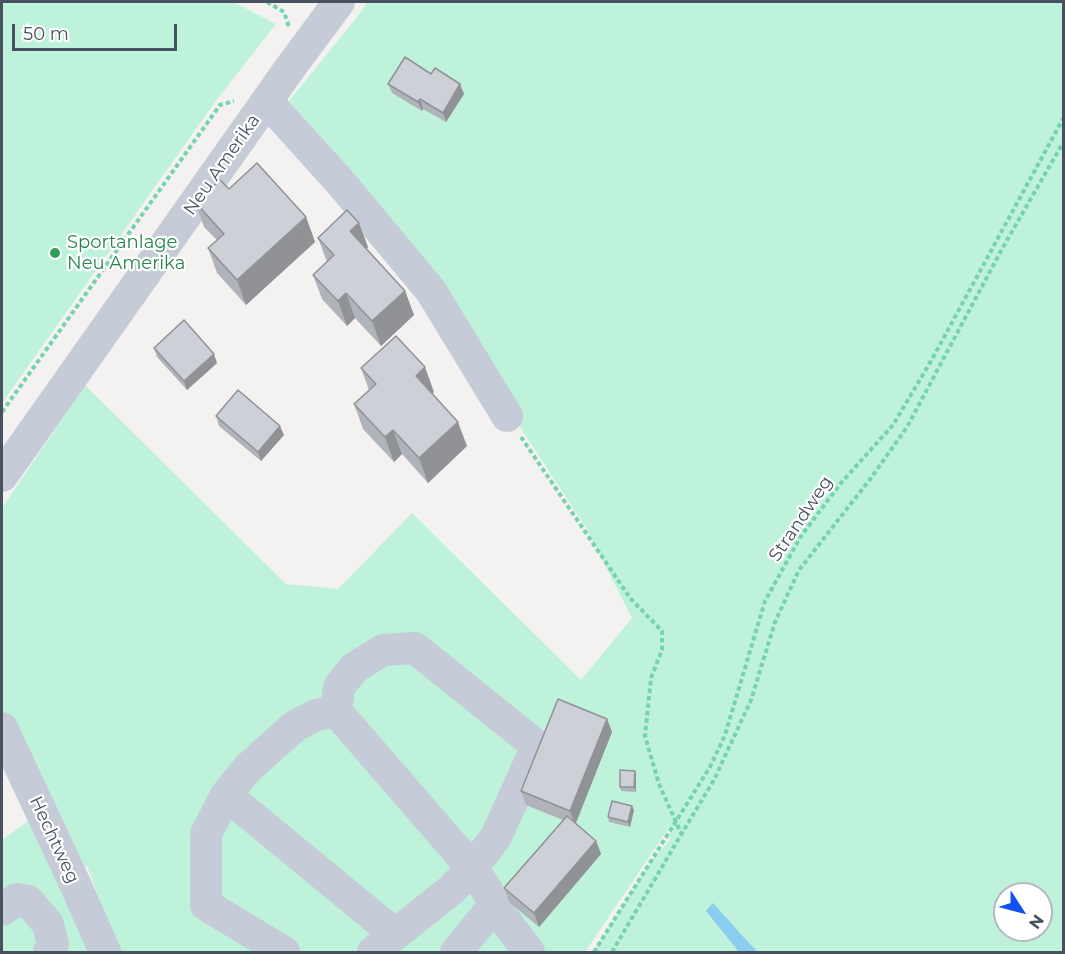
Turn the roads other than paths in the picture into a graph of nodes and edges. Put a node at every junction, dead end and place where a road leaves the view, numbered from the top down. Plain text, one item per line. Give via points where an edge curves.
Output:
1 (327, 5) edge
2 (254, 100) junction
3 (507, 416) road end
4 (2, 476) edge
5 (336, 711) junction
6 (2, 728) edge
7 (226, 795) junction
8 (472, 868) junction
9 (494, 906) junction
10 (2, 910) edge
11 (384, 943) edge
12 (99, 948) edge
13 (49, 952) edge
14 (284, 952) edge
15 (456, 952) edge
16 (529, 952) edge

1 - 2 street, Neu Amerika
2 - 3 street via 341,183 431,291
2 - 4 street, Neu Amerika
5 - 7 street via 316,715 295,726 248,768
5 - 8 street
5 - 8 street via 339,687 354,669 383,650 415,648 537,746 496,837
6 - 12 street, Hechtweg via 76,886
7 - 11 street
7 - 14 street via 206,834 206,905
8 - 9 street
8 - 11 street via 451,890
9 - 15 street
9 - 16 street
10 - 13 street via 17,899 28,901 48,924 53,945

